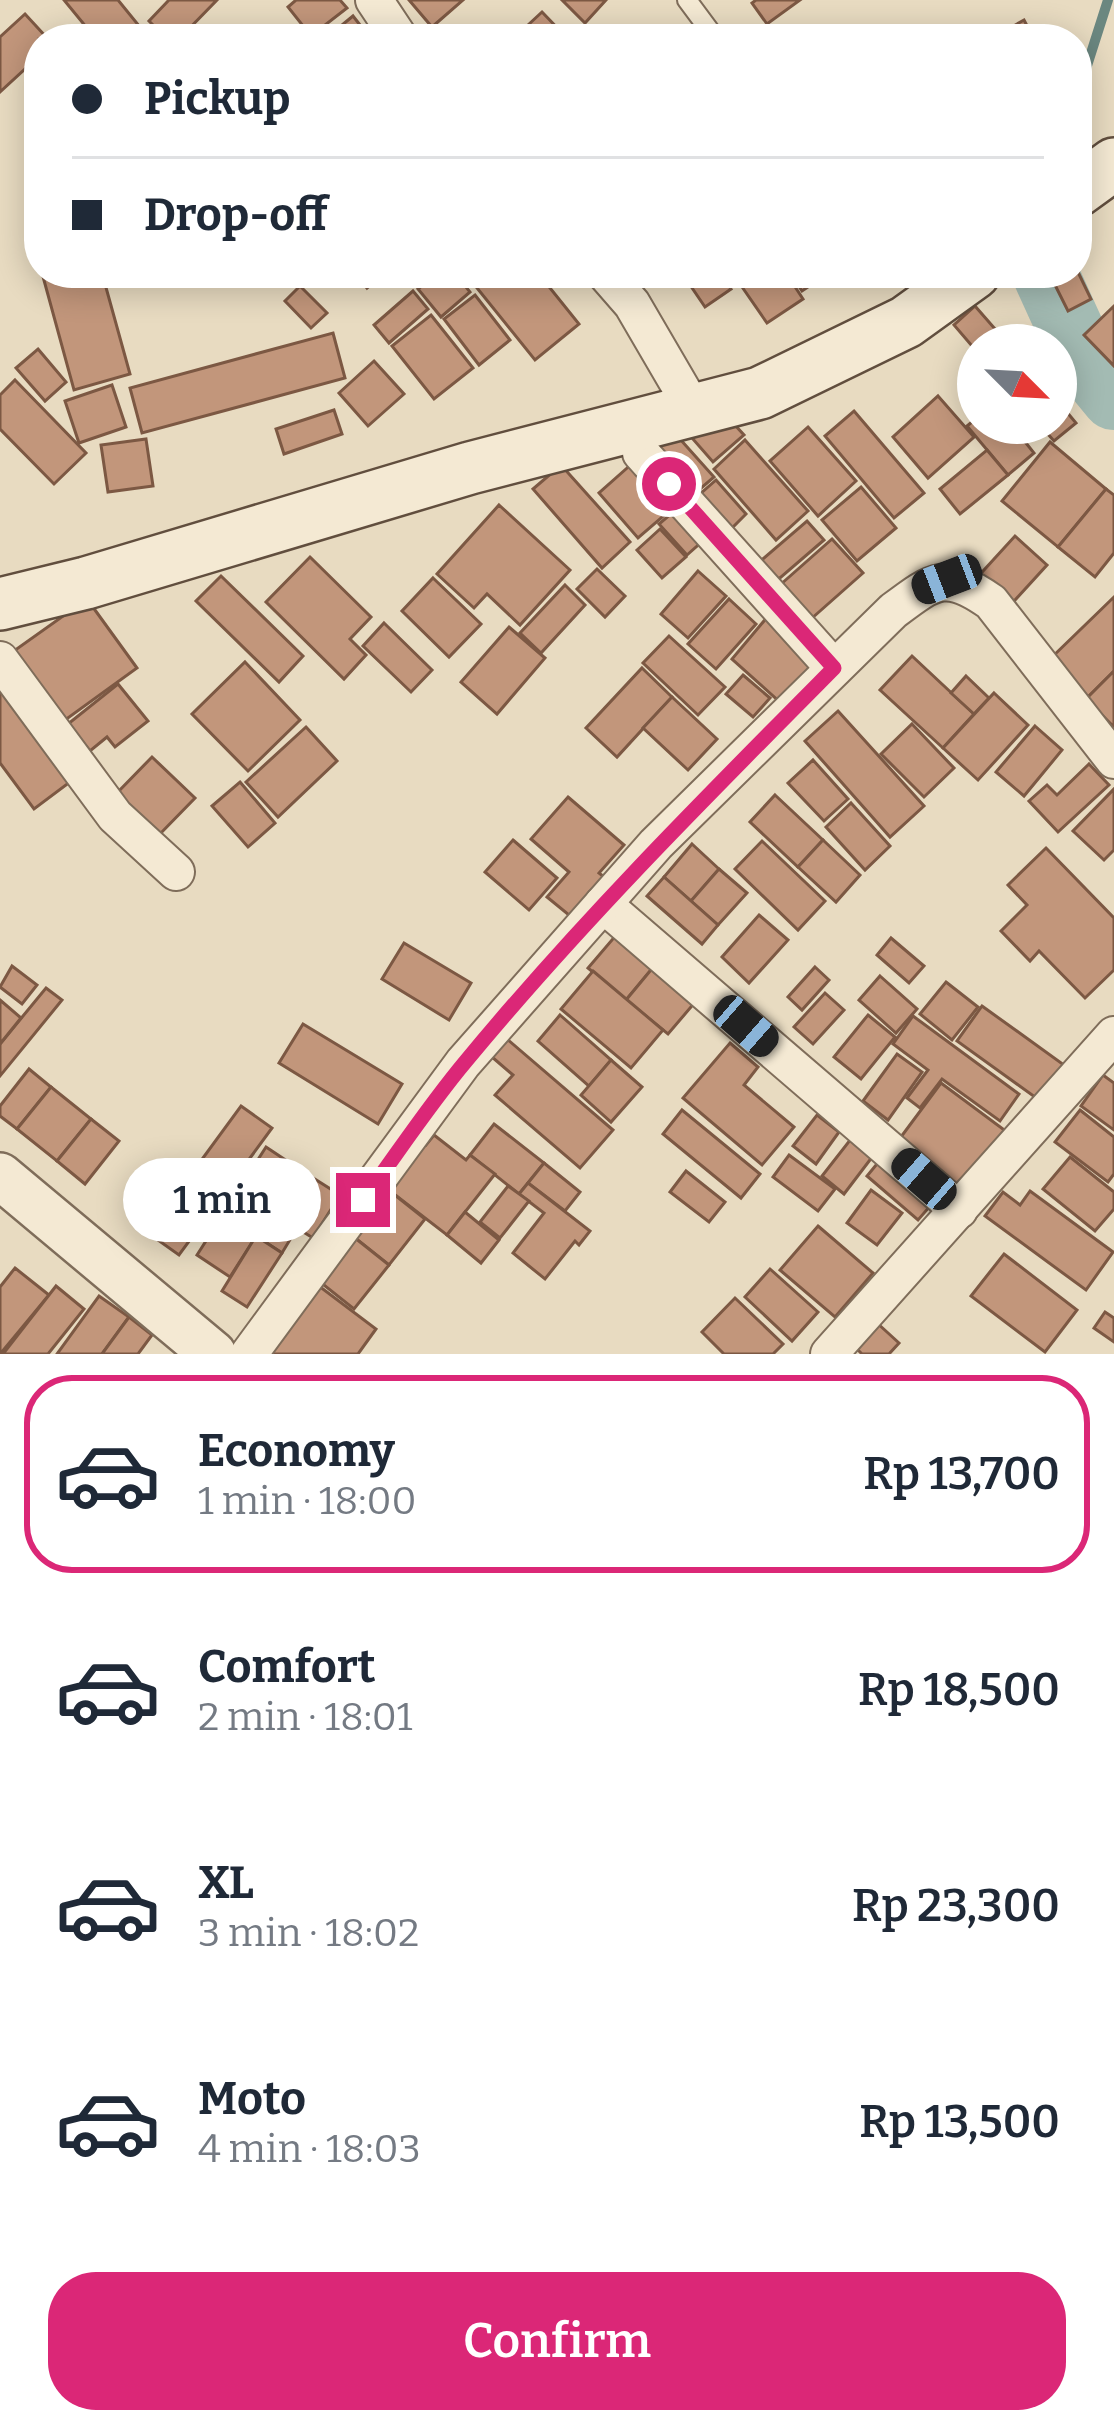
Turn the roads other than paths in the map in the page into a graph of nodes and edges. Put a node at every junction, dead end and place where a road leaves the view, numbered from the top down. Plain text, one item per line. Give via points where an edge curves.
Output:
1 (618, 288) edge
2 (955, 288) edge
3 (695, 412) junction
4 (641, 453) dead end
5 (0, 604) edge
6 (0, 660) edge
7 (834, 668) junction
8 (1114, 760) edge
9 (176, 872) dead end
10 (603, 904) junction
11 (1114, 1034) edge
12 (0, 1176) edge
13 (959, 1210) junction
14 (213, 1354) edge
15 (249, 1354) edge
16 (829, 1354) edge

1 - 3 street
2 - 3 main road via 849,352 760,394
3 - 5 main road
4 - 7 street
6 - 9 street via 115,816
7 - 8 street via 893,610 947,579 991,602
7 - 10 street
10 - 13 street
10 - 15 street via 464,1063
11 - 13 street
12 - 14 street
13 - 16 street

